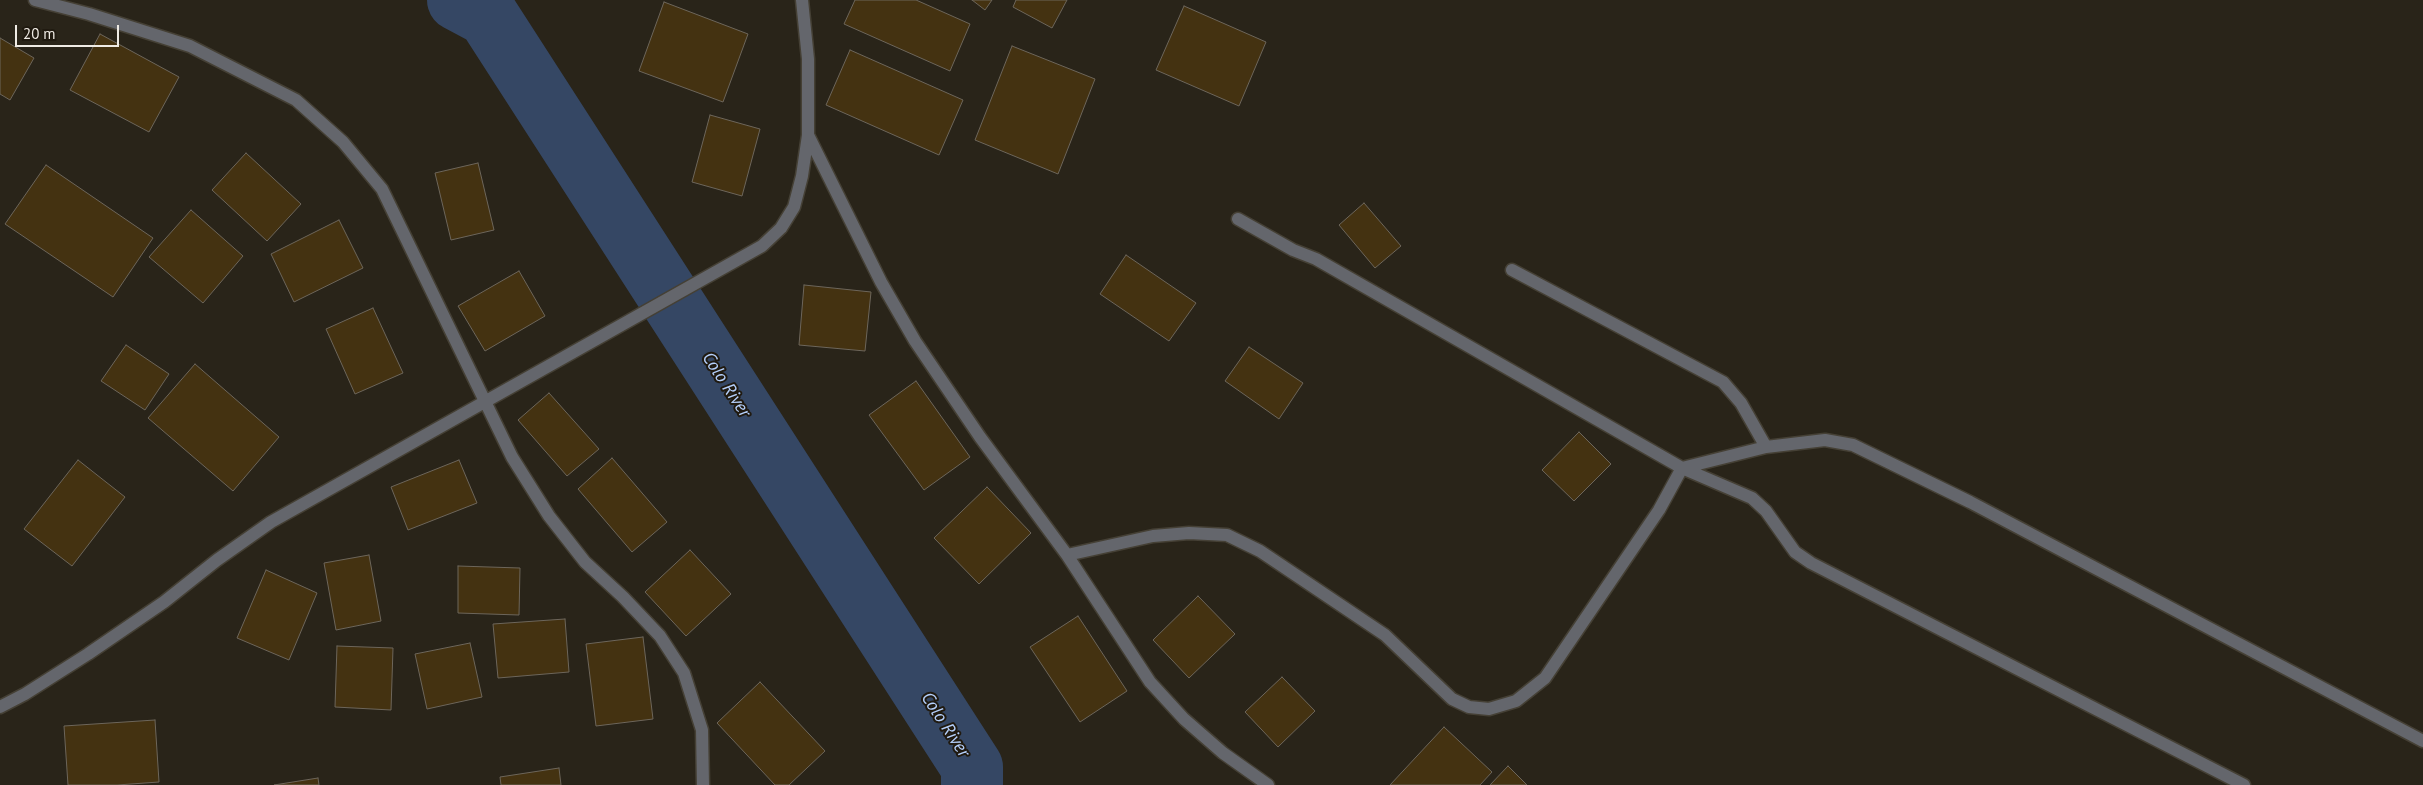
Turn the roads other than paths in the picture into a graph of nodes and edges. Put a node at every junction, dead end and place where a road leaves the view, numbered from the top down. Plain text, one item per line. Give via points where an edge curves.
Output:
1 (35, 0) edge
2 (802, 0) edge
3 (808, 135) junction
4 (1238, 219) dead end
5 (1512, 270) dead end
6 (485, 400) junction
7 (1766, 447) junction
8 (1682, 468) junction
9 (1066, 555) junction
10 (0, 706) edge
11 (2423, 741) edge
12 (703, 785) edge
13 (1268, 785) edge
14 (2244, 785) edge

1 - 6 street via 190,46 296,100 343,142 382,190
2 - 3 street via 808,59
3 - 6 street via 794,207 781,228 762,246 546,369
3 - 9 street via 881,282 915,341
4 - 8 street via 1316,259
5 - 7 street via 1724,382 1741,402
6 - 10 street via 271,522 88,654
6 - 12 street via 512,457 549,516 585,562 660,636 684,673 702,730
7 - 8 street
7 - 11 street via 1825,440 1853,445 1970,502
8 - 9 street via 1658,510 1545,678 1516,701 1489,709 1469,707 1452,699 1385,635 1260,551 1227,535 1189,533 1153,536
8 - 14 street via 1752,498 1766,511 1795,552 1811,563
9 - 13 street via 1150,682 1223,753

